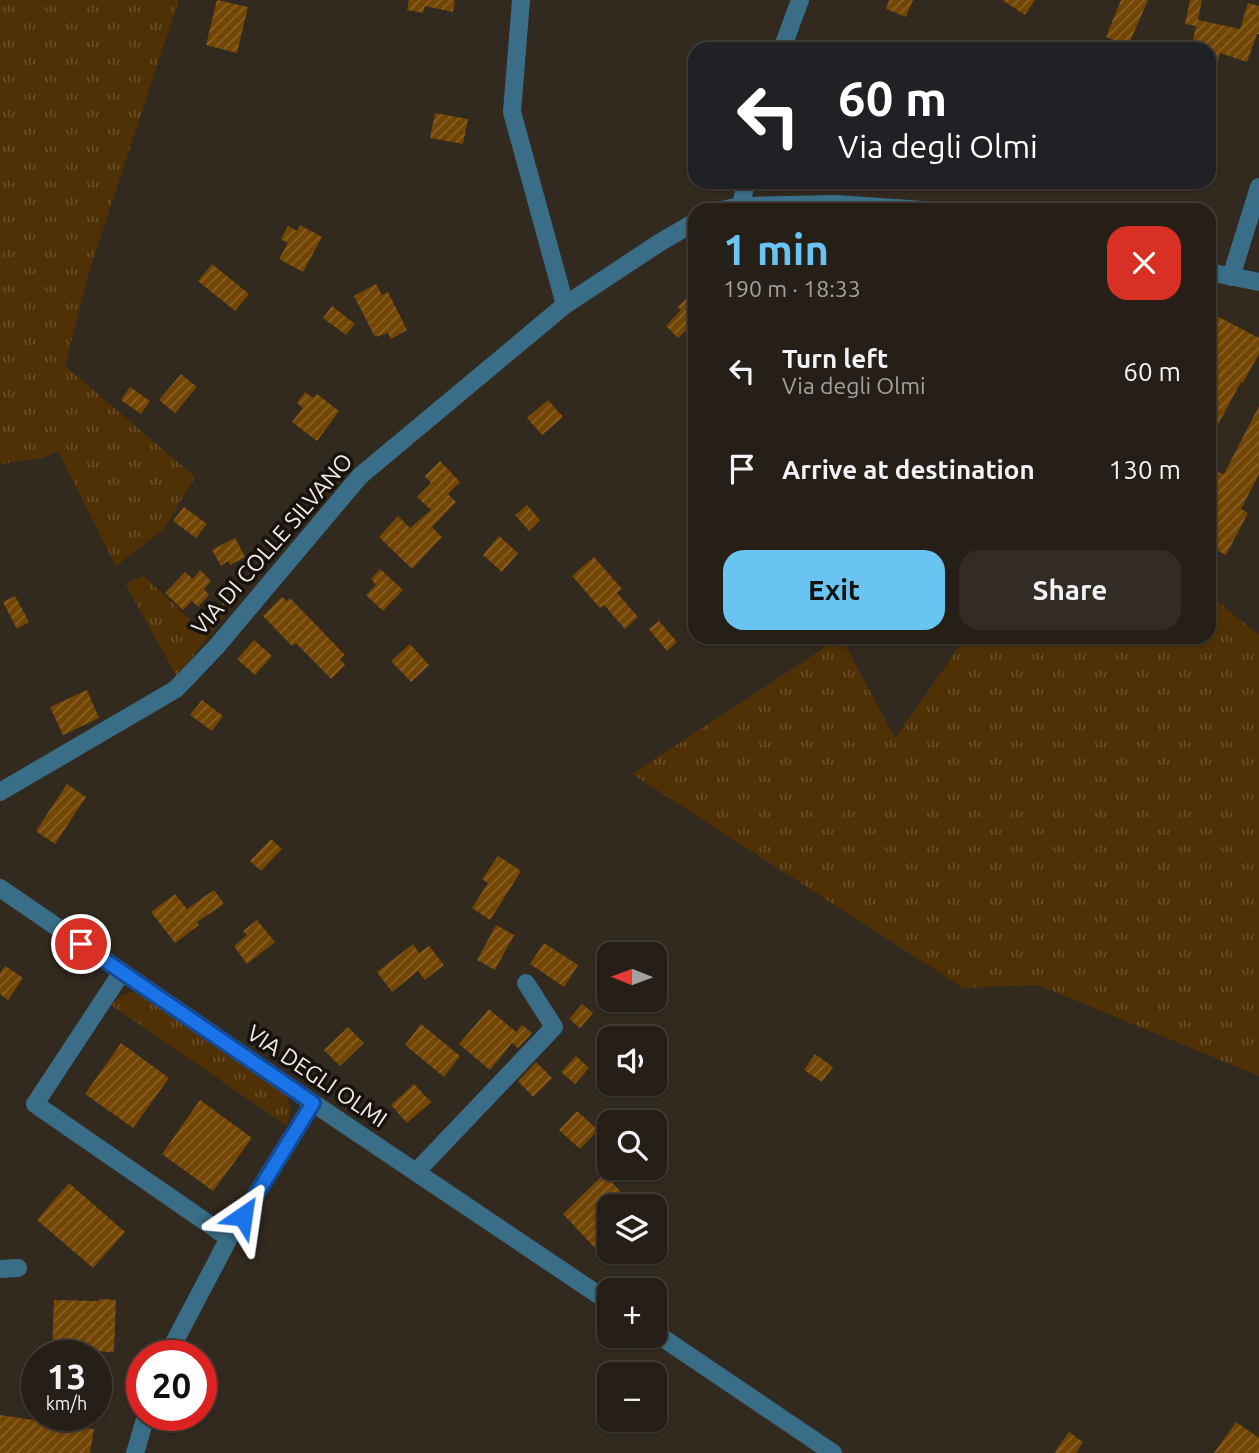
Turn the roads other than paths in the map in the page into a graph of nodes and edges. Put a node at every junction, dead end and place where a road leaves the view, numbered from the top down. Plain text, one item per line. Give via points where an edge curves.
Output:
1 (521, 0) edge
2 (800, 0) edge
3 (785, 42) edge
4 (1259, 187) edge
5 (688, 226) edge
6 (1216, 274) edge
7 (1231, 277) junction
8 (1259, 282) edge
9 (565, 305) junction
10 (0, 792) edge
11 (0, 888) edge
12 (122, 972) junction
13 (526, 983) dead end
14 (313, 1103) junction
15 (416, 1172) junction
16 (229, 1238) junction
17 (597, 1294) edge
18 (175, 1340) edge
19 (667, 1341) edge
20 (142, 1431) edge
21 (135, 1453) edge
22 (833, 1453) edge

1 - 9 street via 512,112
2 - 3 street
4 - 7 street
5 - 9 street, VIA DI COLLE SILVANO
6 - 7 street
7 - 8 street
9 - 10 street, VIA DI COLLE SILVANO via 360,477 176,689
11 - 12 street, VIA DEGLI OLMI
12 - 14 street, VIA DEGLI OLMI
12 - 16 street via 35,1104
13 - 15 street via 554,1027
14 - 15 street, VIA DEGLI OLMI
14 - 16 street
15 - 17 street, VIA DEGLI OLMI
16 - 18 street
19 - 22 street
20 - 21 street

